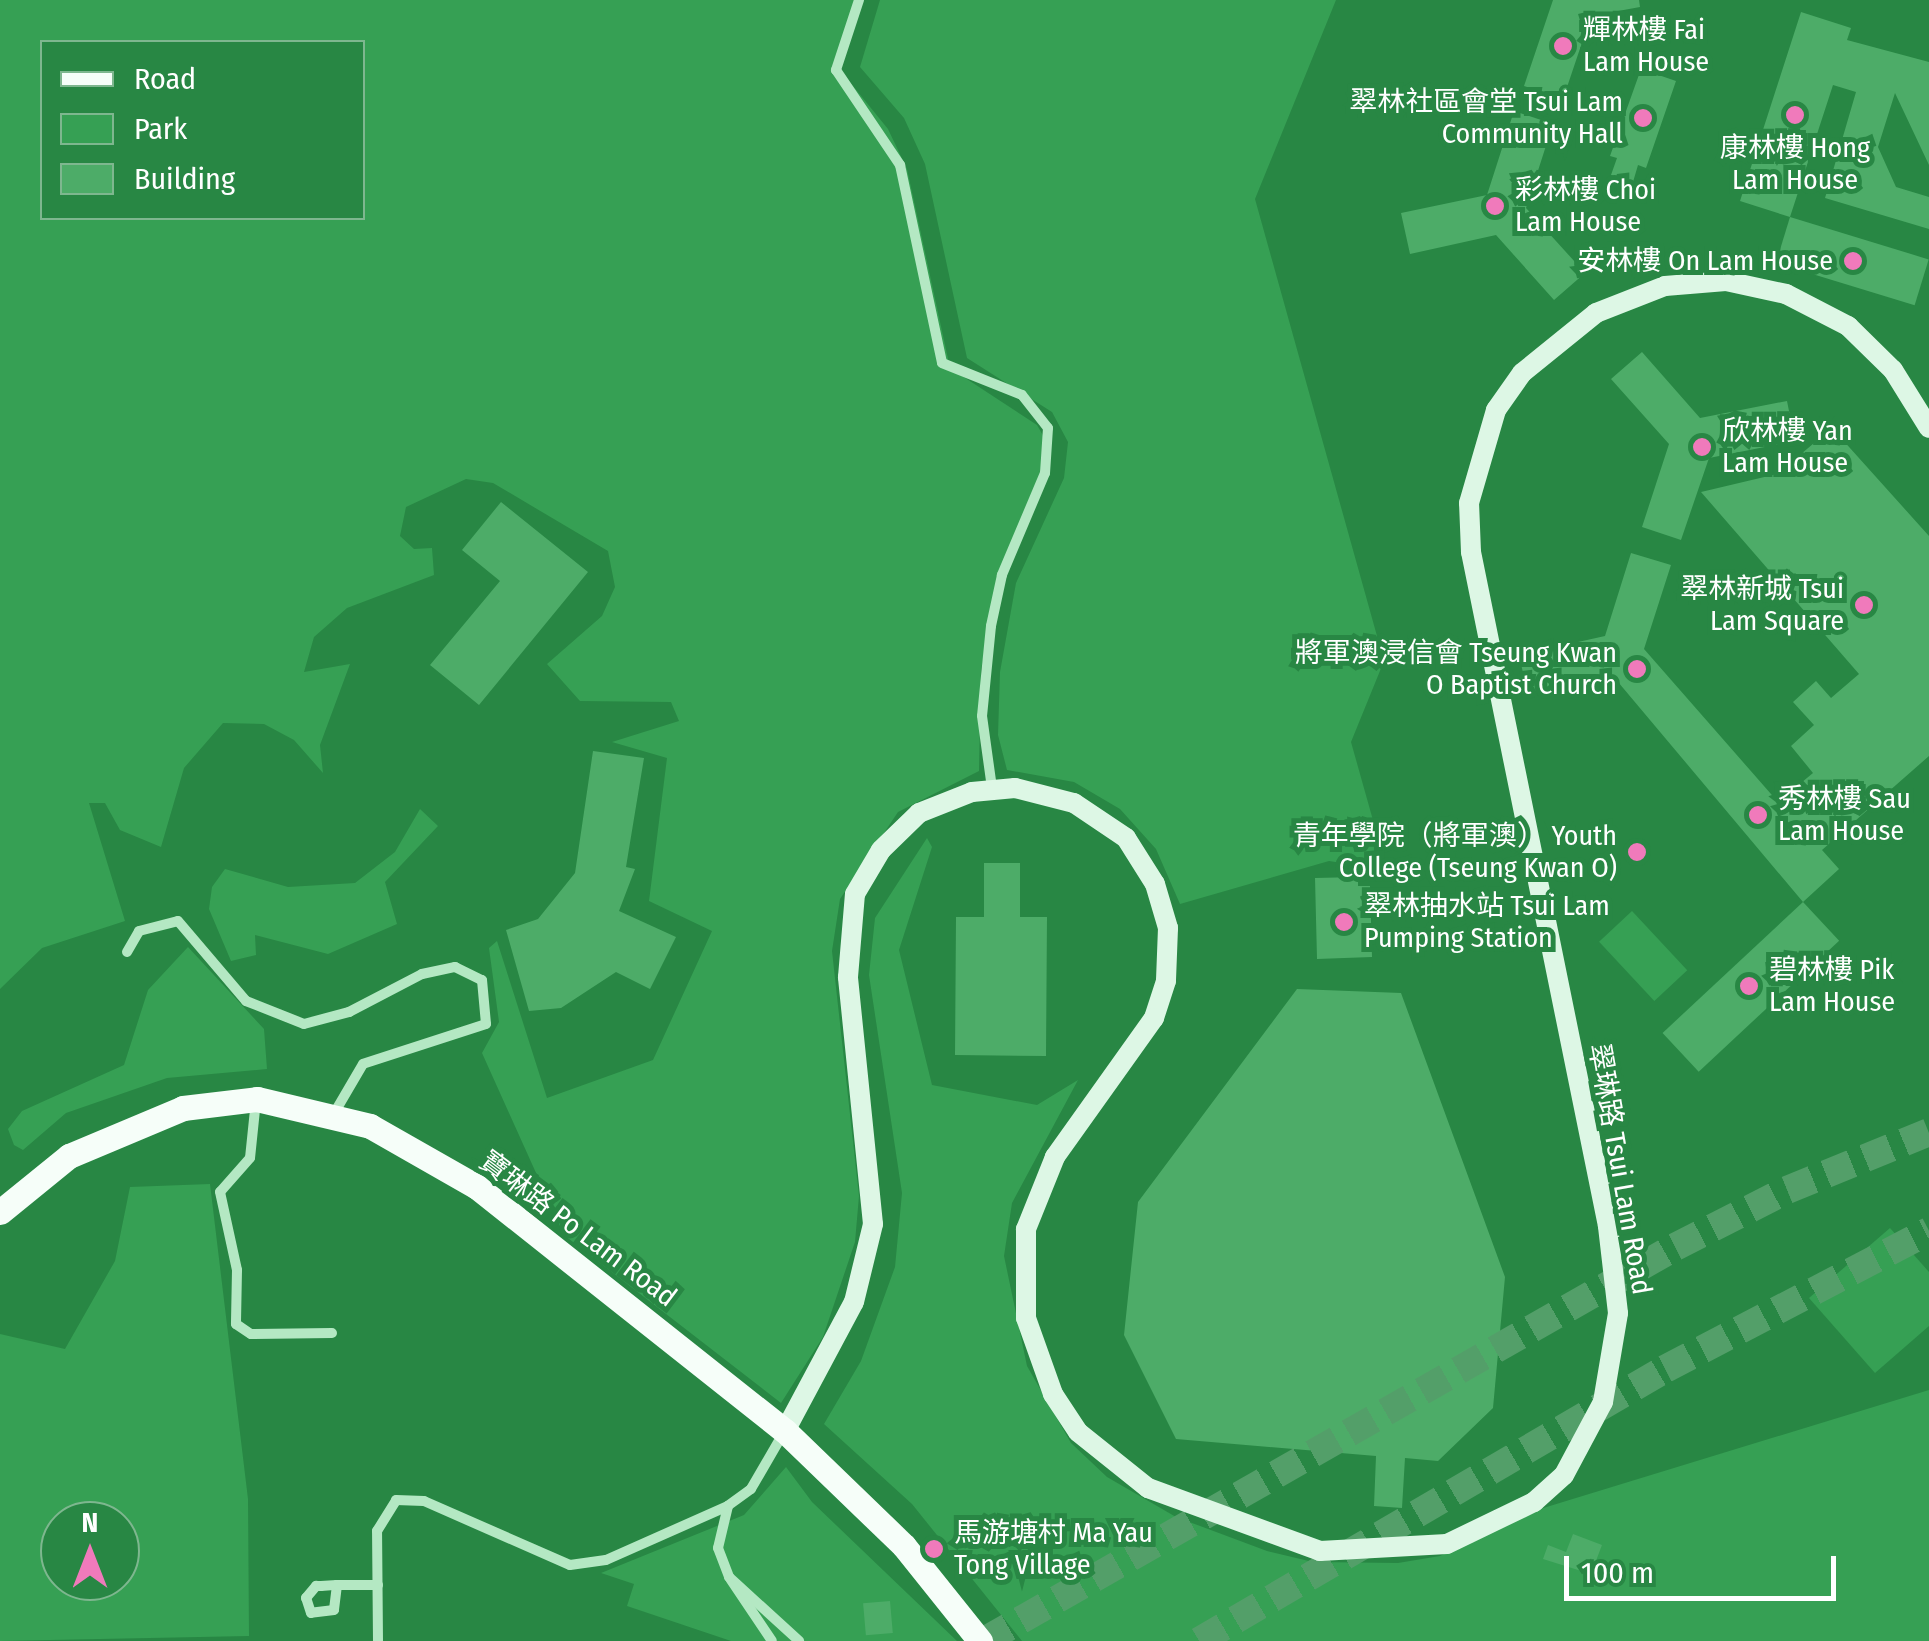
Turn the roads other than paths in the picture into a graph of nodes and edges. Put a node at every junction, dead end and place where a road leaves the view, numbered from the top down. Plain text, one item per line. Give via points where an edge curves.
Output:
1 (859, 0) edge
2 (1929, 428) edge
3 (992, 788) junction
4 (128, 952) dead end
5 (256, 1099) junction
6 (335, 1112) junction
7 (44, 1173) junction
8 (0, 1192) edge
9 (0, 1212) edge
10 (0, 1226) edge
11 (332, 1333) dead end
12 (785, 1430) junction
13 (728, 1506) junction
14 (730, 1577) junction
15 (336, 1585) dead end
16 (378, 1585) junction
17 (378, 1641) edge
18 (772, 1641) edge
19 (800, 1641) edge
20 (980, 1641) edge

1 - 3 street via 836,70 900,165 942,363 1022,396 1048,428 1044,473 1002,575 990,626 982,716
2 - 3 street, 翠琳路 Tsui Lam Road via 1862,336 1807,302 1745,283 1682,283 1632,295 1578,324 1522,373 1496,410 1469,502 1471,552 1608,1226 1618,1313 1603,1402 1564,1474 1534,1502 1447,1544 1320,1551 1166,1497 1078,1432 1053,1394 1026,1318 1026,1229 1055,1157 1154,1018 1166,981 1168,928 1148,869 1111,826 1056,795
3 - 12 street, 翠琳路 Tsui Lam Road via 949,798 906,823 855,894 848,978 873,1224 854,1302
4 - 6 street via 139,931 178,921 246,1000 304,1024 349,1012 422,974 455,968 482,980 486,1024 363,1064
5 - 6 main road, 寶琳路 Po Lam Road
5 - 7 main road, 寶琳路 Po Lam Road via 158,1115
5 - 11 street via 250,1158 220,1192 237,1270 236,1324 251,1334
6 - 12 main road, 寶琳路 Po Lam Road via 406,1142 476,1188
7 - 8 main road, 寶琳路 Po Lam Road via 18,1176
7 - 9 main road
7 - 10 main road, 寶琳路 Po Lam Road via 36,1196
12 - 13 street via 751,1489
12 - 20 main road, 寶琳路 Po Lam Road via 904,1546
13 - 14 street via 718,1548
13 - 16 street via 606,1560 570,1565 424,1501 396,1500 379,1519
14 - 18 street
14 - 19 street
15 - 16 street
16 - 17 street

